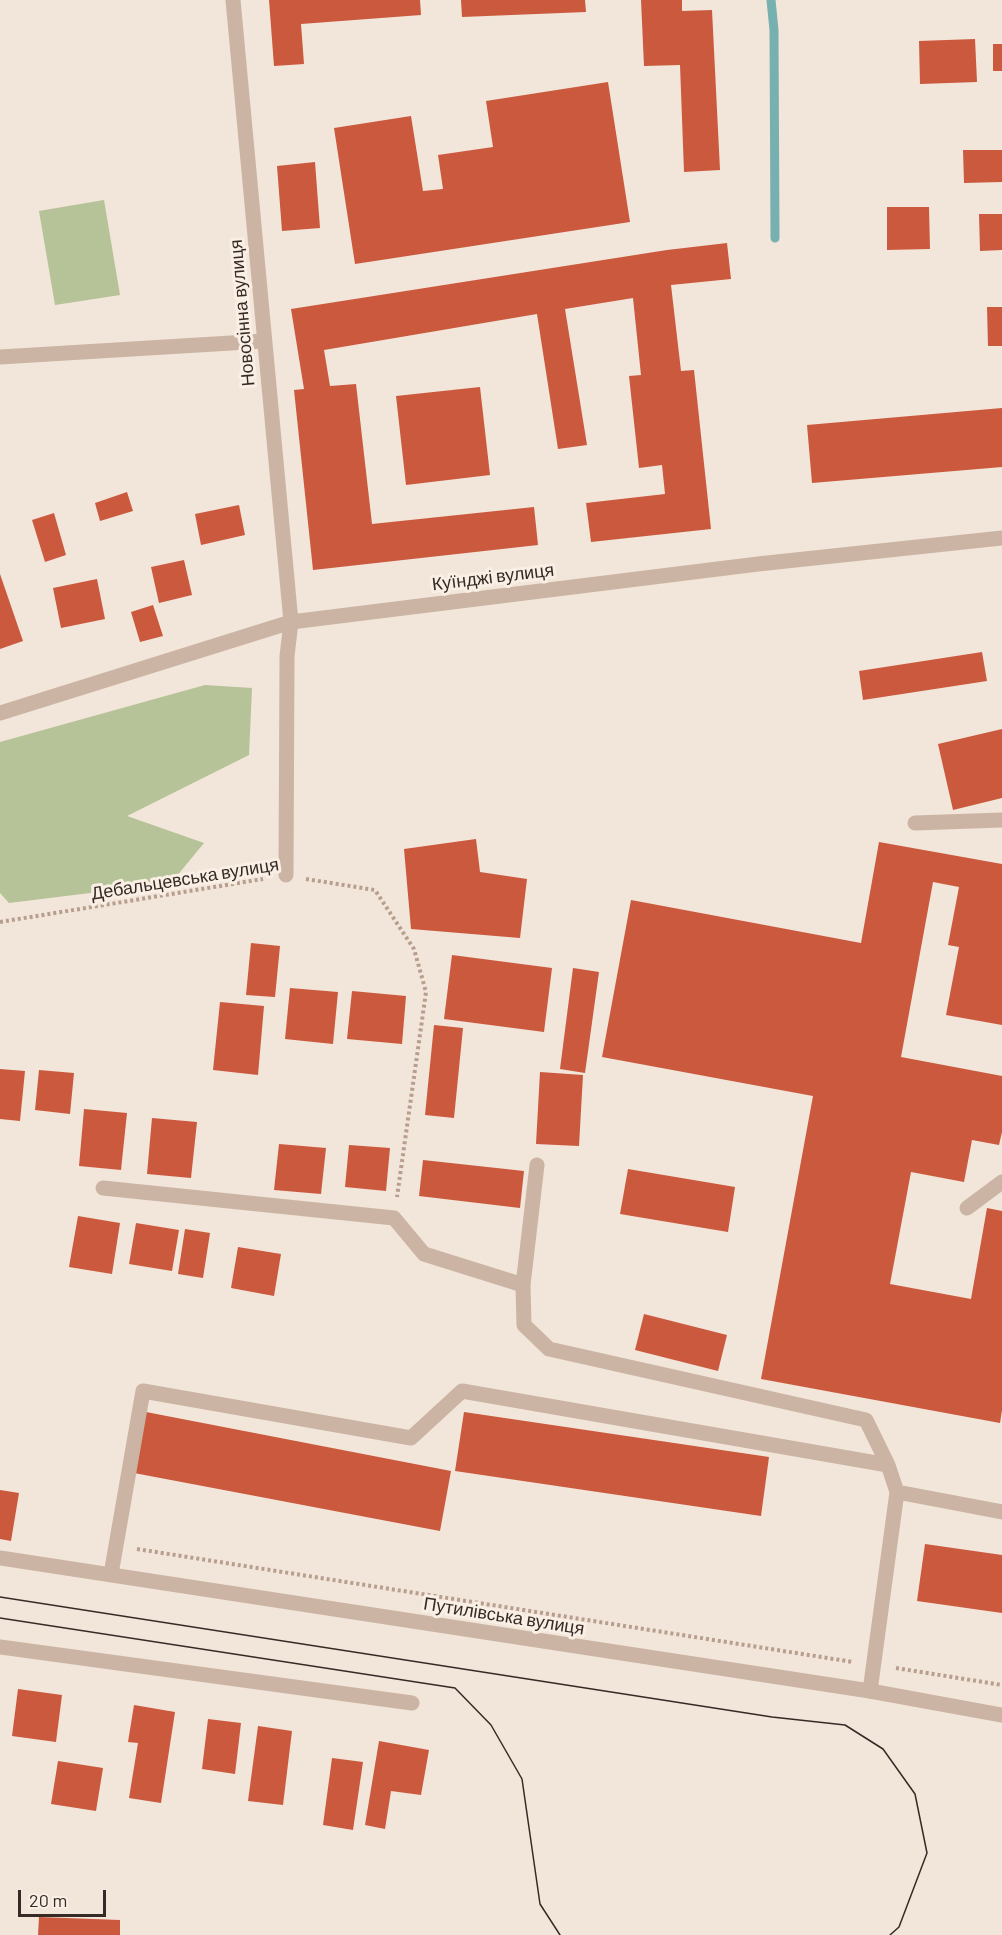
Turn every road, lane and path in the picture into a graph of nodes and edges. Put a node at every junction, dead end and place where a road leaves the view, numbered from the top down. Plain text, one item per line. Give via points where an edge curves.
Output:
1 (233, 0) edge
2 (264, 341) junction
3 (0, 357) edge
4 (1002, 538) edge
5 (291, 622) junction
6 (0, 713) edge
7 (1002, 820) edge
8 (915, 823) dead end
9 (286, 875) junction
10 (0, 922) edge
11 (537, 1165) dead end
12 (1002, 1182) edge
13 (103, 1188) dead end
14 (967, 1208) dead end
15 (394, 1218) junction
16 (523, 1285) junction
17 (888, 1465) junction
18 (897, 1492) junction
19 (1002, 1512) edge
20 (116, 1546) junction
21 (0, 1558) edge
22 (111, 1574) junction
23 (0, 1647) edge
24 (874, 1665) junction
25 (1002, 1685) edge
26 (870, 1691) junction
27 (412, 1703) dead end
28 (1002, 1715) edge

1 - 2 street, Новосінна вулиця
2 - 3 street
2 - 5 street, Новосінна вулиця
4 - 5 street, Куїнджі вулиця
5 - 6 street, Куїнджі вулиця
5 - 9 street, Новосінна вулиця via 287,656
7 - 8 street
9 - 10 path, Дебальцевська вулиця
9 - 15 path, Дебальцевська вулиця via 375,890 414,949 426,992
11 - 16 street
12 - 14 street
13 - 15 street
15 - 16 street via 424,1254
16 - 17 street via 524,1325 549,1349 866,1420
17 - 18 street
17 - 20 street via 462,1391 411,1438 143,1391
18 - 19 street
18 - 24 street
20 - 22 street
20 - 24 path
21 - 22 street, Путилівська вулиця
22 - 26 street, Путилівська вулиця
23 - 27 street
24 - 25 path
24 - 26 street
26 - 28 street, Путилівська вулиця

